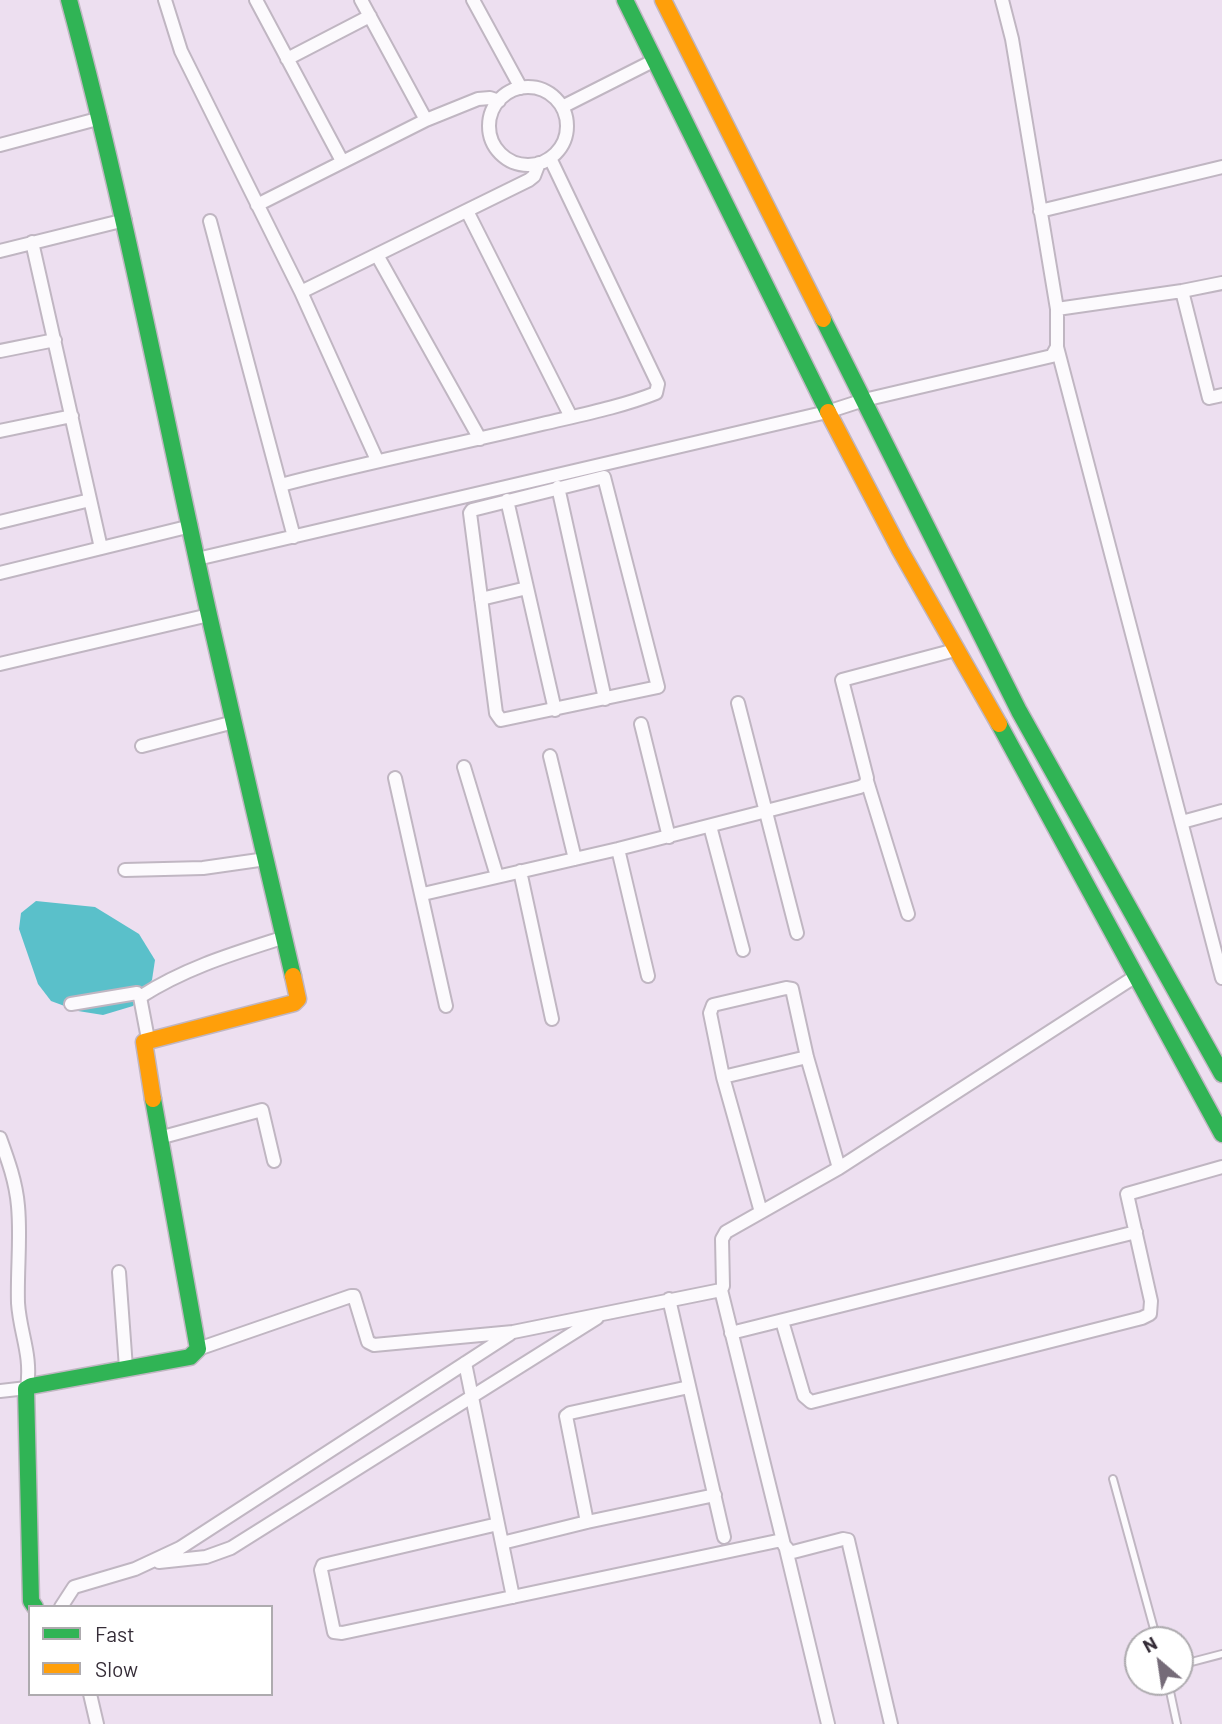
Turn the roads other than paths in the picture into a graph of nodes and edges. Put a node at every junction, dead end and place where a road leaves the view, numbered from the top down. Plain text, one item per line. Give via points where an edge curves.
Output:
1 (69, 0) edge
2 (165, 0) edge
3 (256, 0) edge
4 (361, 0) edge
5 (472, 0) edge
6 (625, 0) edge
7 (663, 0) edge
8 (1002, 0) edge
9 (370, 16) junction
10 (287, 59) junction
11 (653, 61) junction
12 (521, 88) junction
13 (499, 100) junction
14 (562, 107) junction
15 (101, 118) junction
16 (426, 120) junction
17 (0, 145) edge
18 (342, 161) junction
19 (545, 161) junction
20 (1222, 167) edge
21 (257, 205) junction
22 (467, 211) junction
23 (1040, 211) junction
24 (125, 219) junction
25 (210, 221) dead end
26 (32, 242) junction
27 (0, 251) edge
28 (377, 255) junction
29 (1222, 283) edge
30 (1182, 291) junction
31 (301, 292) junction
32 (1057, 309) junction
33 (55, 340) junction
34 (1057, 347) junction
35 (0, 351) edge
36 (1222, 395) edge
37 (864, 400) junction
38 (828, 412) junction
39 (72, 416) junction
40 (571, 417) junction
41 (0, 432) edge
42 (480, 439) junction
43 (377, 460) junction
44 (579, 476) junction
45 (281, 485) junction
46 (558, 487) junction
47 (90, 500) junction
48 (507, 500) junction
49 (0, 522) edge
50 (191, 526) junction
51 (294, 537) junction
52 (101, 548) junction
53 (197, 559) junction
54 (0, 573) edge
55 (527, 588) junction
56 (481, 599) junction
57 (209, 615) junction
58 (955, 650) junction
59 (0, 664) edge
60 (605, 699) junction
61 (738, 703) dead end
62 (555, 710) junction
63 (234, 722) junction
64 (641, 724) dead end
65 (142, 746) dead end
66 (550, 756) dead end
67 (464, 767) dead end
68 (395, 778) dead end
69 (867, 781) junction
70 (1222, 811) edge
71 (768, 812) junction
72 (1182, 822) junction
73 (710, 826) junction
74 (669, 837) junction
75 (618, 849) junction
76 (266, 859) junction
77 (575, 859) junction
78 (125, 870) dead end
79 (520, 871) junction
80 (497, 876) junction
81 (423, 894) junction
82 (908, 914) dead end
83 (797, 933) dead end
84 (282, 938) junction
85 (743, 950) dead end
86 (648, 976) dead end
87 (1136, 976) junction
88 (1222, 978) edge
89 (140, 997) junction
90 (71, 1004) dead end
91 (446, 1006) dead end
92 (552, 1019) dead end
93 (148, 1039) junction
94 (807, 1057) junction
95 (1220, 1061) edge
96 (723, 1077) junction
97 (1222, 1134) edge
98 (0, 1138) edge
99 (159, 1138) junction
100 (274, 1161) dead end
101 (1222, 1167) edge
102 (839, 1168) junction
103 (761, 1212) junction
104 (1136, 1232) junction
105 (119, 1272) dead end
106 (721, 1290) junction
107 (669, 1299) junction
108 (606, 1312) junction
109 (782, 1321) junction
110 (513, 1332) junction
111 (731, 1333) junction
112 (198, 1349) junction
113 (465, 1363) junction
114 (126, 1368) junction
115 (689, 1387) junction
116 (27, 1388) junction
117 (0, 1391) edge
118 (471, 1396) junction
119 (1113, 1479) dead end
120 (715, 1495) junction
121 (587, 1522) junction
122 (498, 1524) junction
123 (724, 1537) dead end
124 (502, 1543) junction
125 (784, 1544) junction
126 (149, 1563) junction
127 (513, 1597) junction
128 (34, 1605) edge
129 (62, 1605) edge
130 (1153, 1626) edge
131 (1222, 1654) edge
132 (1194, 1661) edge
133 (90, 1696) edge
134 (1171, 1696) edge
135 (97, 1724) edge
136 (828, 1724) edge
137 (891, 1724) edge
138 (1178, 1724) edge

1 - 15 main road
2 - 21 street via 181,51
3 - 10 street
4 - 9 street
5 - 12 street
6 - 11 main road
7 - 37 main road
8 - 23 street
9 - 10 street
9 - 16 street
10 - 18 street
11 - 14 street
11 - 38 main road
12 - 13 street
12 - 14 street via 547,92
13 - 16 street via 478,99
13 - 19 street via 489,125 497,150 519,164
14 - 19 street via 567,132 560,150
15 - 17 street
15 - 24 main road
16 - 18 street
18 - 21 street
19 - 22 street via 528,180
19 - 40 street via 659,389 652,395
20 - 23 street
21 - 31 street
22 - 28 street
22 - 40 street
23 - 32 street
24 - 26 street
24 - 50 main road
25 - 45 street
26 - 27 street
26 - 33 street
28 - 31 street
28 - 42 street
29 - 30 street
30 - 32 street
30 - 36 street via 1209,398
31 - 43 street
32 - 34 street
33 - 35 street
33 - 39 street
34 - 37 street via 1052,356 1043,359
34 - 72 street
37 - 38 street
37 - 95 main road via 1019,711
38 - 44 street
38 - 58 main road
39 - 41 street
39 - 47 street
40 - 42 street
42 - 43 street
43 - 45 street
44 - 46 street
44 - 51 street
44 - 60 street via 606,479 658,687
45 - 51 street
46 - 48 street
46 - 60 street
47 - 49 street
47 - 52 street
48 - 55 street
48 - 56 street via 472,510 469,516
50 - 52 street
50 - 53 main road
51 - 53 street
52 - 54 street
53 - 57 main road
55 - 56 street
55 - 62 street
56 - 62 street via 499,719
57 - 59 street
57 - 63 main road
58 - 69 street via 842,680
58 - 87 main road
60 - 62 street
61 - 71 street
63 - 65 street
63 - 76 main road
64 - 74 street
66 - 77 street
67 - 80 street
68 - 81 street
69 - 71 street via 860,787
69 - 82 street
70 - 72 street
71 - 73 street
71 - 83 street
72 - 88 street
73 - 74 street
73 - 85 street
74 - 75 street
75 - 77 street
75 - 86 street
76 - 78 street via 203,868
76 - 84 main road
77 - 79 street
79 - 80 street
79 - 92 street
80 - 81 street
81 - 91 street
84 - 89 street via 194,967
84 - 93 main road via 298,996 295,1002
87 - 97 main road
87 - 102 street
89 - 90 street via 135,993
89 - 93 street
93 - 99 main road via 144,1043
94 - 96 street
94 - 96 street via 790,988 715,1004 710,1013
94 - 102 street
96 - 103 street
98 - 116 street via 18,1204 19,1306 29,1358
99 - 100 street via 262,1110
99 - 112 main road
101 - 104 street via 1129,1192
102 - 103 street
103 - 106 street via 723,1234
104 - 109 street
104 - 109 street via 1151,1301 1148,1315 814,1402 804,1396
105 - 114 street
106 - 107 street
106 - 111 street
107 - 108 street
107 - 115 street
108 - 110 street
108 - 118 street
109 - 111 street
110 - 112 street via 372,1345 352,1296
110 - 113 street
111 - 125 street
112 - 114 main road via 190,1357
113 - 118 street
113 - 126 street via 180,1548
114 - 116 main road
115 - 120 street
115 - 121 street via 566,1416
116 - 117 street
116 - 128 main road
118 - 122 street
118 - 126 street via 231,1548 206,1557
119 - 130 lane
120 - 121 street
120 - 123 street
121 - 124 street
122 - 124 street
122 - 127 street via 326,1564 321,1568 323,1582 333,1629 339,1633
124 - 127 street
125 - 127 street
125 - 136 street
125 - 137 street via 793,1552 848,1540
126 - 129 street via 74,1587
131 - 132 lane
133 - 135 street
134 - 138 lane

